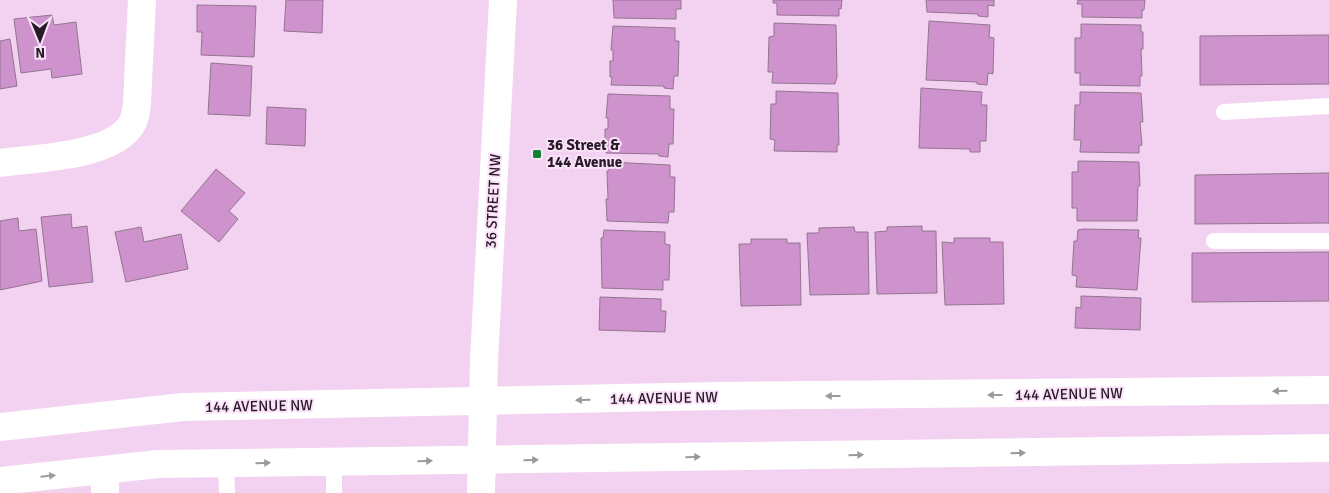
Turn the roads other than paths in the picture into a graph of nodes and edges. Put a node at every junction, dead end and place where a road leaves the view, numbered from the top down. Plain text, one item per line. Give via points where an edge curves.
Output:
1 (142, 0) edge
2 (503, 0) edge
3 (1329, 106) edge
4 (1224, 112) dead end
5 (0, 163) edge
6 (1214, 241) dead end
7 (1329, 241) edge
8 (1329, 390) edge
9 (483, 402) junction
10 (0, 427) edge
11 (1329, 448) edge
12 (482, 460) junction
13 (334, 462) junction
14 (226, 463) junction
15 (0, 481) edge
16 (105, 482) edge
17 (227, 493) edge
18 (334, 493) edge
19 (481, 493) edge

1 - 5 main road via 137,103 134,119 124,134 85,151
2 - 9 main road, 36 STREET NW
3 - 4 lane
6 - 7 lane
8 -> 9 main road, 144 AVENUE NW via 719,396
9 - 10 main road, 144 AVENUE NW via 183,407
9 - 12 main road, 36 STREET NW
12 -> 11 main road
13 -> 12 main road
12 - 19 main road, 36 STREET NW
14 -> 13 main road
13 - 18 lane
14 - 16 main road via 158,464
14 - 17 lane
15 -> 16 main road

